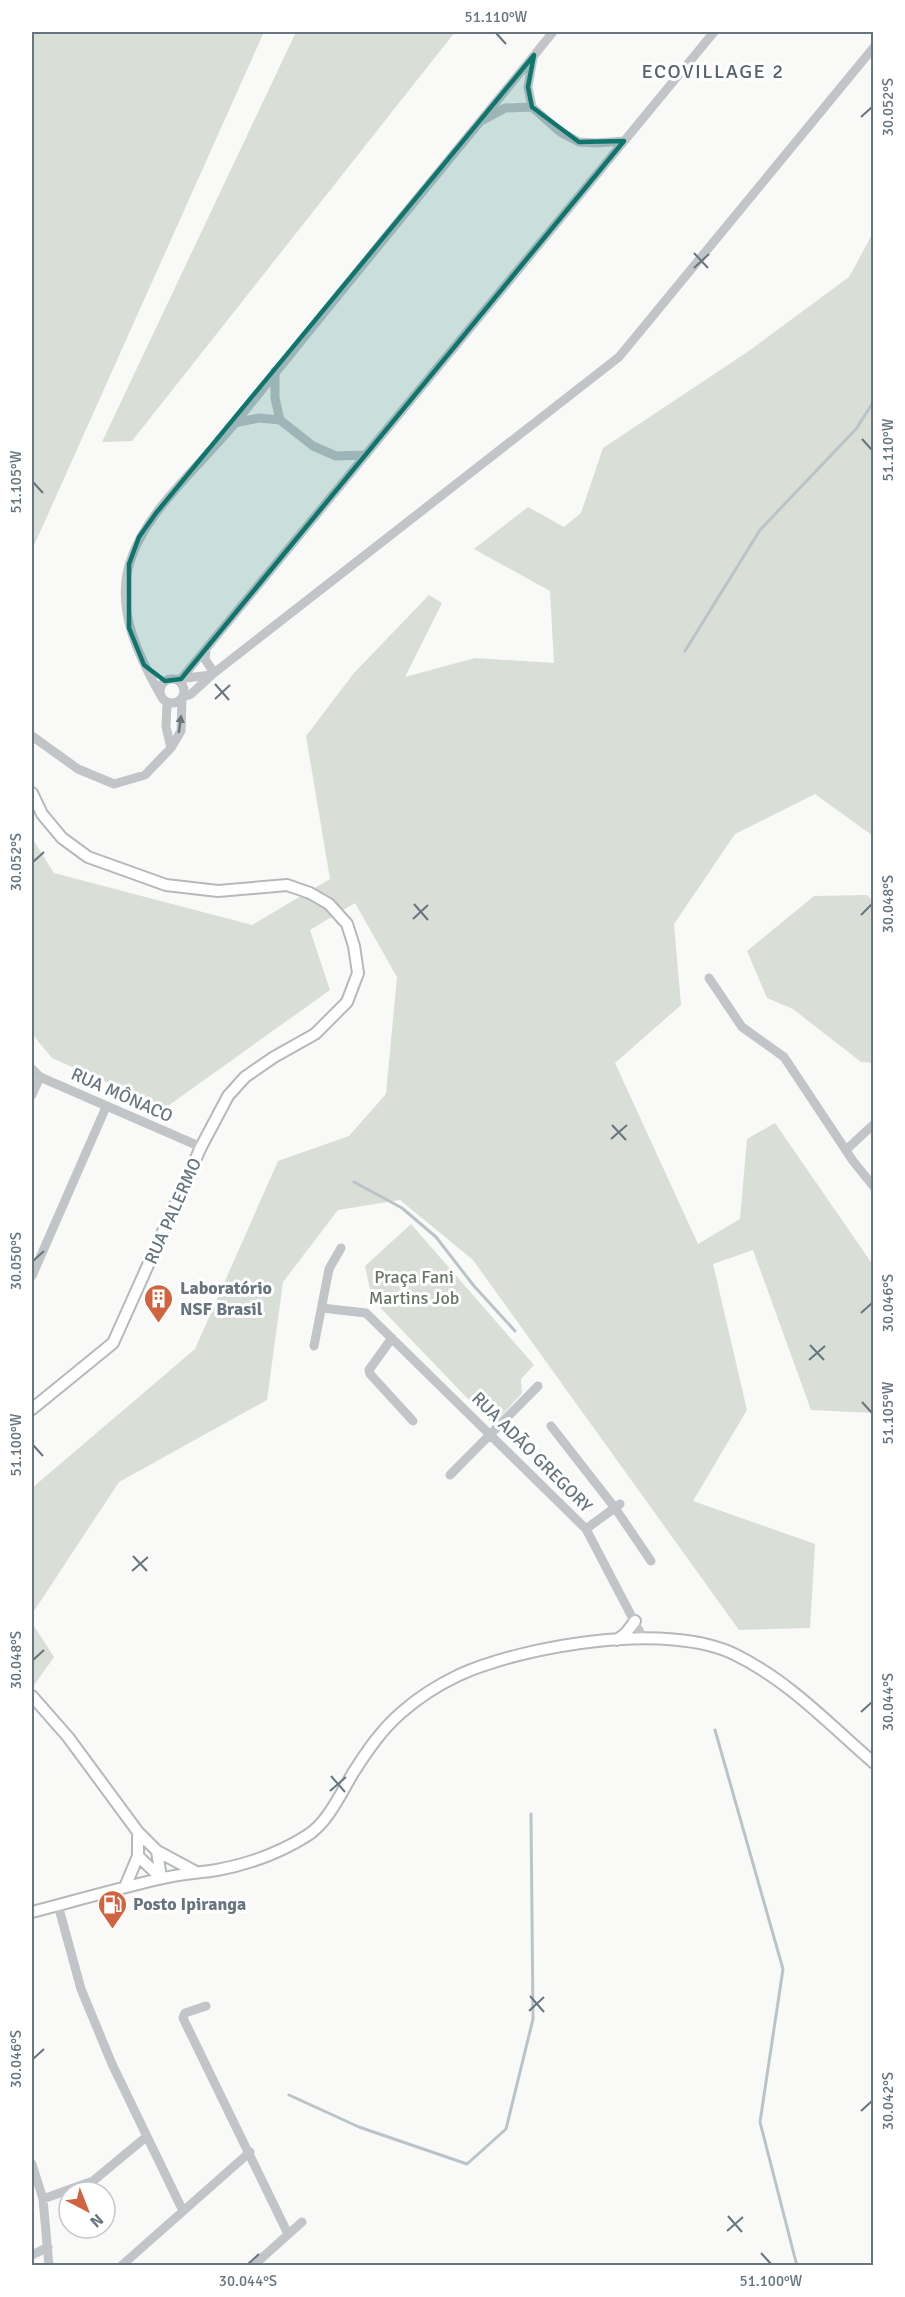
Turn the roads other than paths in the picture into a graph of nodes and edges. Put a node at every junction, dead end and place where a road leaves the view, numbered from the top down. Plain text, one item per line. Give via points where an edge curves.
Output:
1 (553, 32) edge
2 (714, 32) edge
3 (873, 47) edge
4 (534, 55) junction
5 (532, 107) junction
6 (480, 122) junction
7 (624, 141) junction
8 (275, 371) junction
9 (280, 420) junction
10 (234, 423) junction
11 (366, 454) junction
12 (206, 647) junction
13 (144, 664) junction
14 (213, 674) junction
15 (179, 679) junction
16 (165, 681) junction
17 (160, 694) junction
18 (183, 698) junction
19 (167, 703) junction
20 (32, 736) edge
21 (171, 748) junction
22 (32, 793) edge
23 (709, 978) dead end
24 (32, 1068) edge
25 (40, 1077) junction
26 (32, 1095) edge
27 (106, 1107) junction
28 (873, 1124) edge
29 (201, 1147) junction
30 (847, 1149) junction
31 (873, 1187) edge
32 (341, 1248) dead end
33 (32, 1276) edge
34 (322, 1308) junction
35 (392, 1338) junction
36 (314, 1346) dead end
37 (538, 1386) dead end
38 (34, 1402) edge
39 (414, 1421) dead end
40 (551, 1426) dead end
41 (492, 1435) junction
42 (450, 1475) dead end
43 (617, 1506) junction
44 (586, 1529) junction
45 (651, 1561) dead end
46 (635, 1621) junction
47 (643, 1638) junction
48 (616, 1641) junction
49 (32, 1696) edge
50 (873, 1763) edge
51 (138, 1832) junction
52 (157, 1851) junction
53 (138, 1856) junction
54 (196, 1872) junction
55 (161, 1878) junction
56 (125, 1887) junction
57 (58, 1905) junction
58 (32, 1912) edge
59 (206, 2006) dead end
60 (146, 2137) junction
61 (250, 2152) junction
62 (32, 2164) edge
63 (43, 2199) junction
64 (183, 2211) junction
65 (302, 2222) dead end
66 (288, 2234) junction
67 (48, 2247) junction
68 (32, 2255) edge
69 (49, 2265) edge
70 (121, 2265) edge
71 (253, 2265) edge

1 - 4 street
2 - 7 street
3 - 14 street via 619,357
4 - 5 street via 528,87
4 - 6 street
5 - 6 street via 506,108
5 - 7 street via 560,132 579,142
6 - 8 street
7 - 11 street
8 - 9 street
8 - 10 street
9 - 10 street via 259,418
9 - 11 street via 328,453
10 - 13 street via 139,537 129,564 126,596 129,628
11 - 12 street
12 - 14 street via 205,659
12 - 15 street
13 - 16 street
13 - 17 street
14 - 15 street
14 - 18 street
15 - 16 street
15 - 18 street
16 - 17 street
17 - 19 street
18 - 19 street
21 -> 18 street via 181,731
19 - 21 street via 166,728
20 - 21 street via 78,769 114,784 145,775
22 - 29 main road, RUA PALERMO via 42,814 62,838 88,857 166,885 218,891 287,885 329,904 347,924 358,973 346,1002 315,1034 245,1077 228,1096
23 - 30 street via 742,1027 784,1057
24 - 25 street, RUA MÔNACO
25 - 26 street
25 - 27 street, RUA MÔNACO
27 - 29 street, RUA MÔNACO
27 - 33 street
28 - 30 street
29 - 38 main road, RUA PALERMO via 113,1343
30 - 31 street
32 - 34 street via 329,1269
34 - 35 street, RUA ADÃO GREGORY via 366,1313
34 - 36 street
35 - 39 street via 370,1374
35 - 41 street, RUA ADÃO GREGORY
37 - 41 street
40 - 43 street
41 - 42 street
41 - 44 street, RUA ADÃO GREGORY
43 - 44 street
43 - 45 street
44 - 46 street, RUA ADÃO GREGORY
46 - 47 street, RUA ADÃO GREGORY
46 - 48 main road
47 - 48 main road
47 - 50 main road via 691,1642 735,1654 792,1690
48 - 54 main road via 503,1660 460,1675 428,1692 400,1713 375,1740 332,1809 311,1833 284,1850 247,1863
49 - 51 main road via 68,1737
51 - 52 main road
51 - 53 main road
52 - 54 main road
52 - 55 main road
53 - 55 main road
53 - 56 main road
54 - 55 main road
55 - 56 main road
56 - 57 main road
57 - 58 main road
57 - 60 street via 81,1989
59 - 61 street via 185,2013 183,2018
60 - 63 street via 93,2181
60 - 64 street
61 - 64 street
61 - 66 street
62 - 63 street
63 - 67 street
64 - 70 street
65 - 66 street
66 - 71 street
67 - 68 street
67 - 69 street

